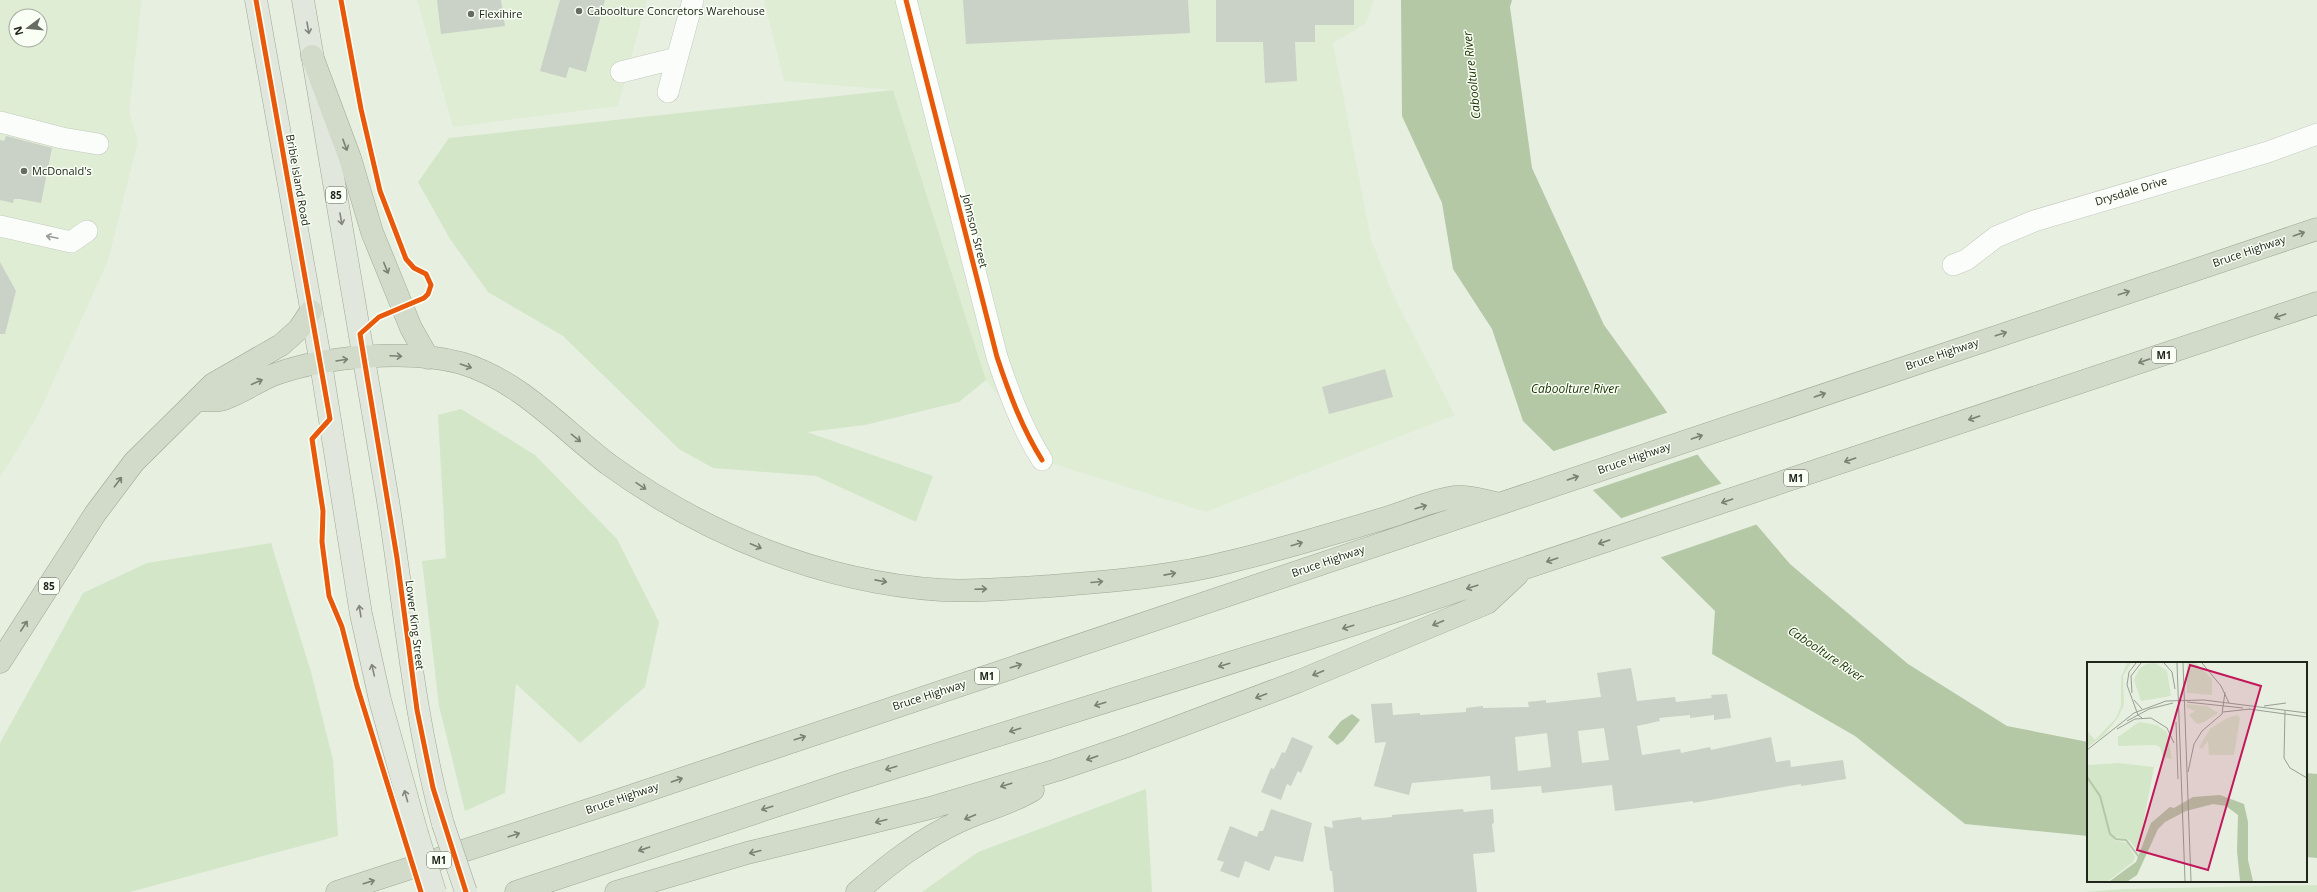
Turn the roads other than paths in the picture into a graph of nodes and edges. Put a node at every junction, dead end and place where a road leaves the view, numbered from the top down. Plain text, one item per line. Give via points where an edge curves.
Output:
1 (256, 0) edge
2 (303, 0) edge
3 (693, 0) edge
4 (906, 0) edge
5 (312, 56) junction
6 (677, 58) junction
7 (621, 72) dead end
8 (668, 92) dead end
9 (0, 122) edge
10 (2317, 134) edge
11 (98, 144) dead end
12 (0, 226) edge
13 (2317, 228) edge
14 (87, 231) dead end
15 (1953, 265) dead end
16 (2317, 303) edge
17 (311, 311) junction
18 (364, 357) junction
19 (428, 358) junction
20 (321, 364) junction
21 (199, 400) junction
22 (1042, 460) dead end
23 (1498, 503) junction
24 (1523, 570) junction
25 (0, 662) edge
26 (1057, 770) junction
27 (337, 892) edge
28 (435, 892) edge
29 (466, 892) edge
30 (516, 892) edge
31 (616, 892) edge
32 (857, 892) edge

1 - 17 main road, Bribie Island Road
2 -> 5 main road, 85
3 - 6 street
4 - 22 street, Johnson Street via 997,357 1010,398 1030,442
5 -> 18 main road, 85
5 -> 19 highway via 350,158 372,232 411,328
6 - 7 street
6 - 8 street
9 - 11 street via 62,138
10 - 15 street, Drysdale Drive via 2268,152 2026,223 1996,237 1966,260
14 -> 12 street via 71,242
23 -> 13 highway, Bruce Highway / M1
16 -> 24 highway, M1
17 - 20 main road, Bribie Island Road
17 - 21 highway, 85 via 299,329 281,345 213,384
18 -> 19 highway via 383,355
20 -> 18 highway
18 - 29 main road, Lower King Street / 85, bridge via 397,558 417,710 443,824
19 -> 23 highway via 460,363 504,381 603,460 665,502 724,533 794,560 844,574 902,585 942,590 1006,588 1162,575 1224,564 1281,549 1458,496
21 -> 20 highway via 222,400 277,373
28 -> 20 main road, bridge via 380,700 363,628
25 -> 21 highway, 85 via 118,481 152,442
27 -> 23 highway, Bruce Highway / M1 via 601,806
24 -> 26 highway via 1487,603 1225,710
24 -> 30 highway, M1 via 1396,612 848,782
26 -> 31 highway via 930,808 747,854
26 -> 32 highway via 1032,791 960,821 919,843 898,857

